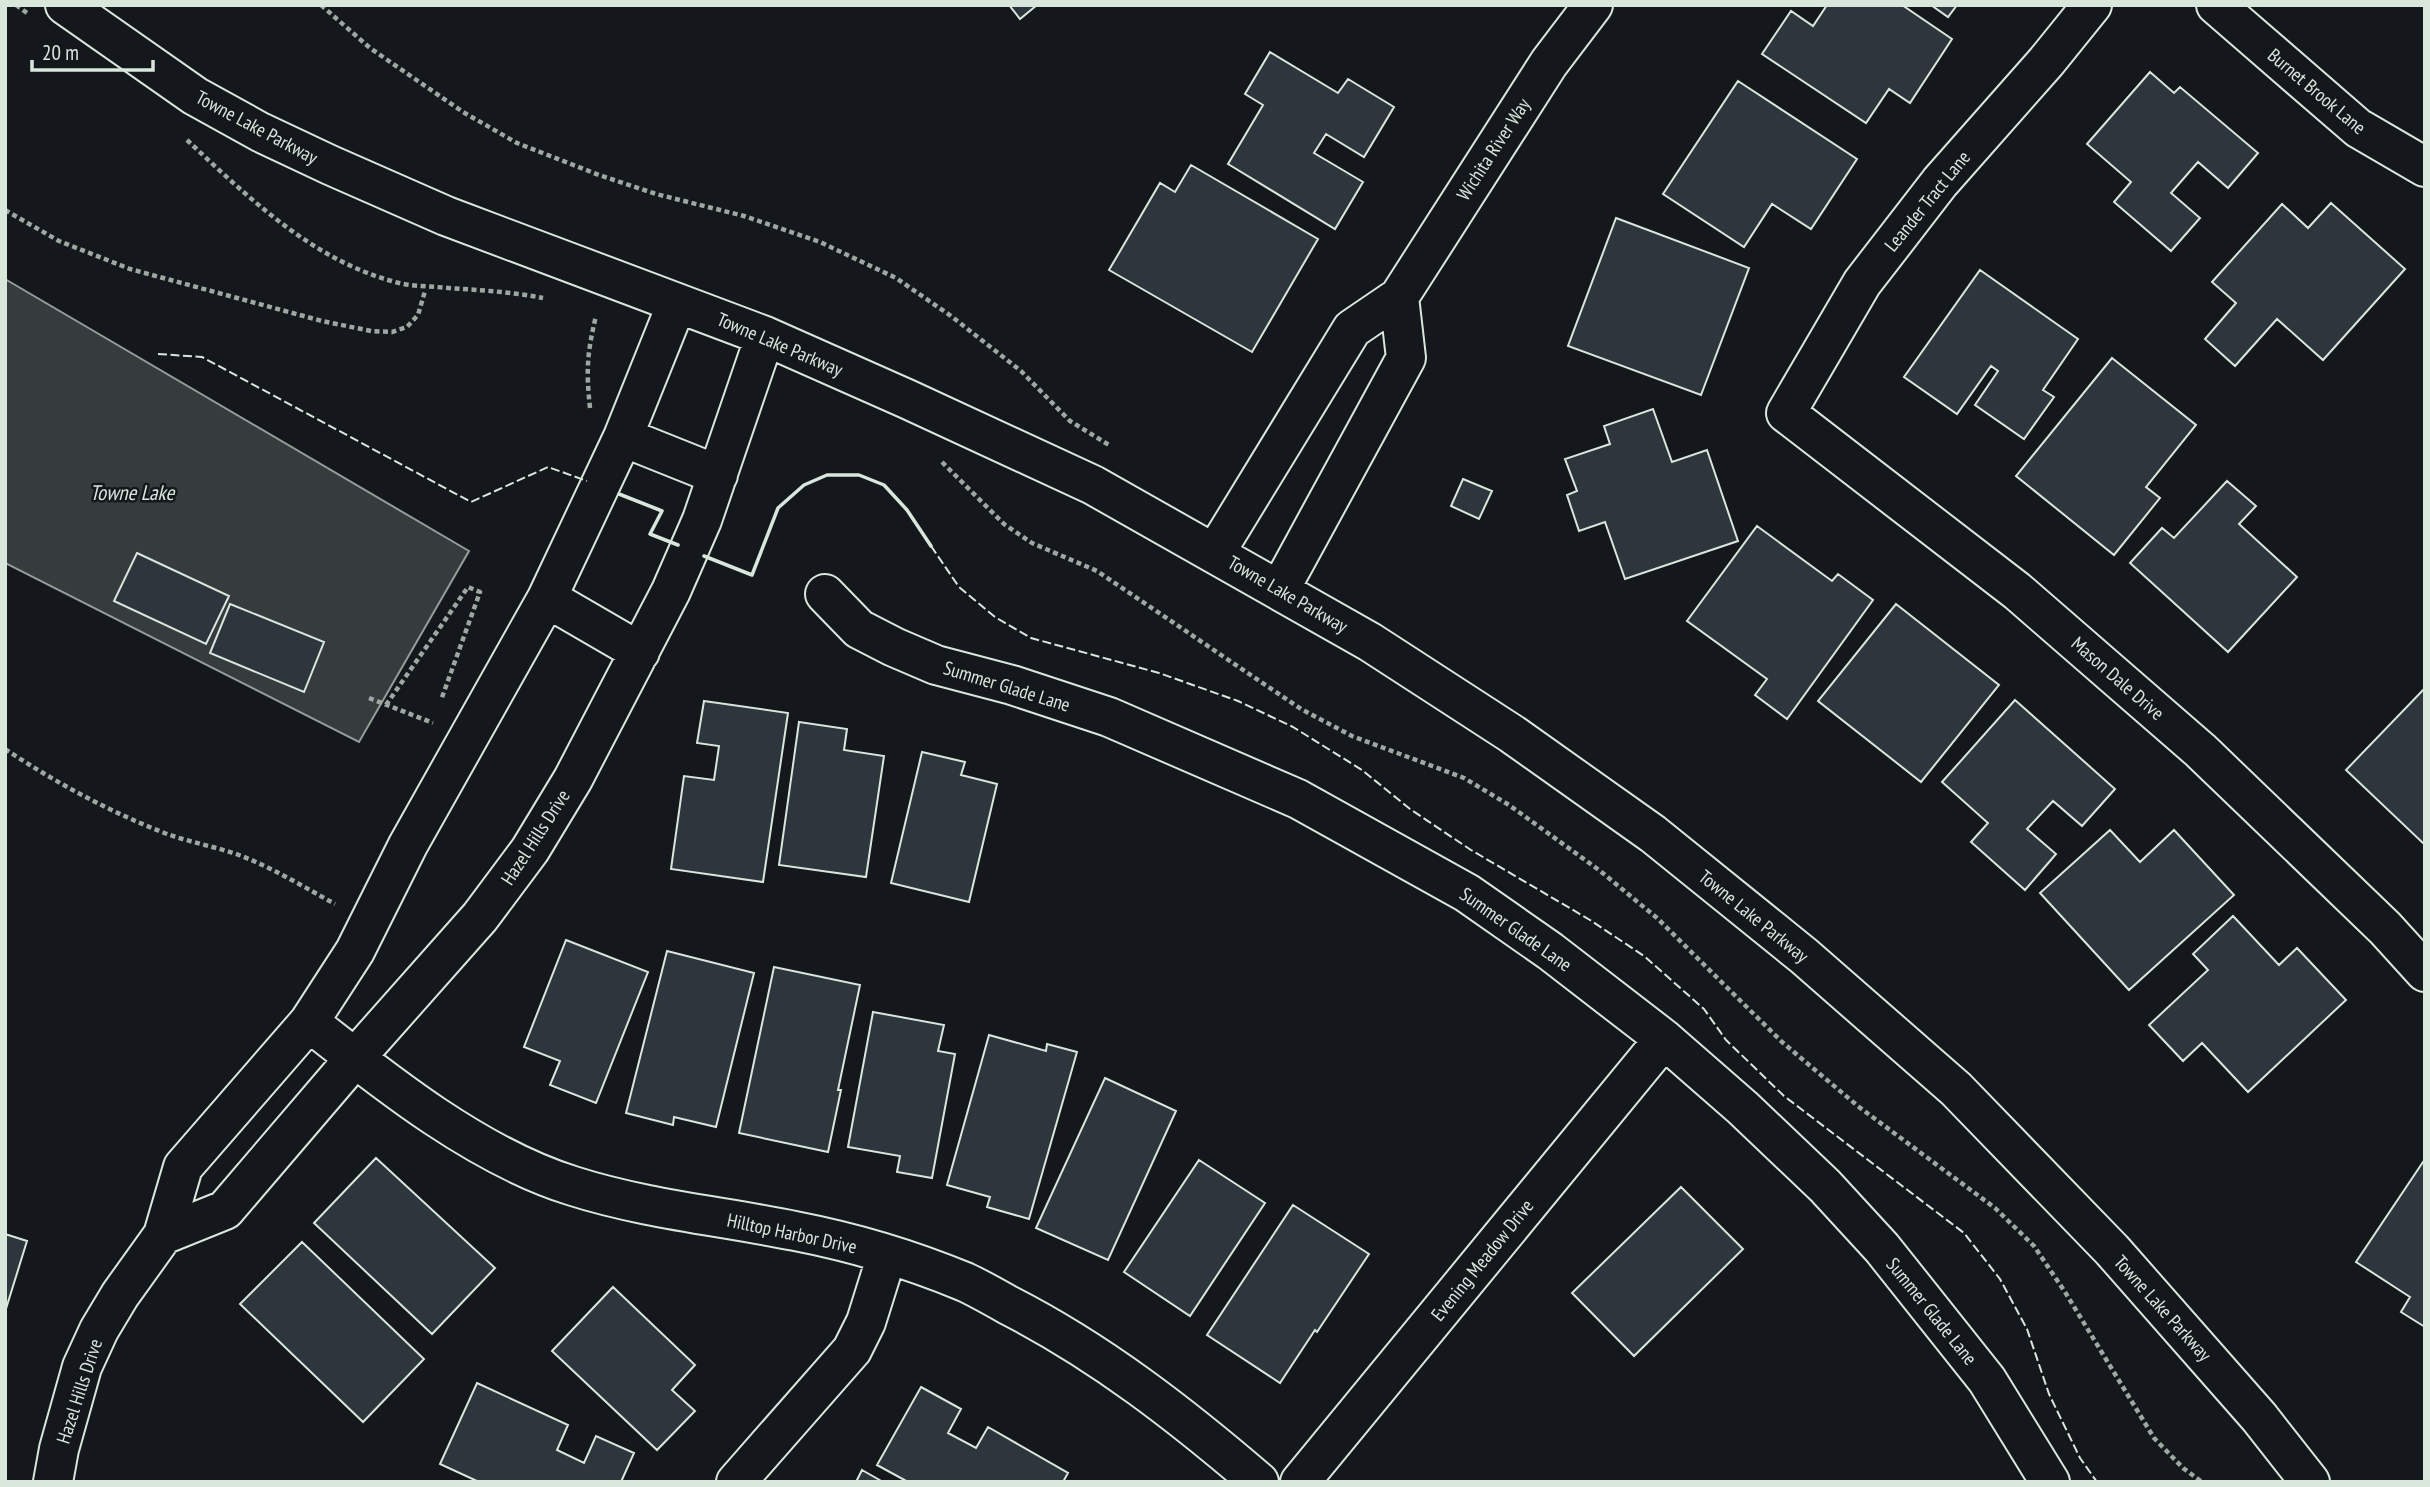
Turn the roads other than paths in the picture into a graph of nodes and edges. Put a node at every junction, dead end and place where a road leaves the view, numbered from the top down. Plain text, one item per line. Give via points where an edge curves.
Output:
1 (65, 5) edge
2 (1593, 5) edge
3 (2092, 5) edge
4 (2216, 5) edge
5 (2425, 167) edge
6 (1399, 297) junction
7 (677, 303) junction
8 (765, 336) junction
9 (1786, 413) joint
10 (623, 437) junction
11 (718, 475) junction
12 (1215, 553) junction
13 (1280, 589) junction
14 (825, 594) dead end
15 (547, 598) junction
16 (640, 652) junction
17 (2425, 972) edge
18 (309, 1022) junction
19 (1664, 1039) junction
20 (355, 1058) junction
21 (163, 1235) junction
22 (887, 1255) junction
23 (53, 1482) edge
24 (736, 1482) edge
25 (1259, 1482) edge
26 (1300, 1482) edge
27 (2050, 1482) edge
28 (2310, 1482) edge

1 - 7 street, Towne Lake Parkway via 195,96 260,132 446,216
2 - 6 street, Wichita River Way via 1549,62
3 - 9 street, Leander Tract Lane via 1940,181 1862,283
4 - 5 street, Burnet Brook Lane via 2358,128
6 - 12 street, Wichita River Way via 1352,329
6 - 13 street via 1406,358
7 - 8 street, Towne Lake Parkway
7 - 10 street, Hazel Hills Drive
8 - 11 street, Hazel Hills Drive
8 - 12 street, Towne Lake Parkway via 1093,485
9 - 17 street, Mason Dale Drive via 2017,591 2190,741
10 - 11 street
10 - 15 street, Hazel Hills Drive
11 - 16 street, Hazel Hills Drive via 690,550
12 - 13 street, Towne Lake Parkway
13 - 28 street, Towne Lake Parkway via 1512,734 1653,834 1804,956 1956,1089 2112,1250
14 - 19 street, Summer Glade Lane via 859,629 894,647 936,665 1109,717 1298,799 1467,893
15 - 16 street
15 - 18 street, Hazel Hills Drive via 408,845 355,951
16 - 20 street, Hazel Hills Drive via 530,850 480,917
18 - 20 street, Hilltop Harbor Drive
18 - 21 street, Hazel Hills Drive via 183,1167
19 - 26 street, Evening Meadow Drive
19 - 27 street, Summer Glade Lane via 1825,1186 1882,1248 1987,1380
20 - 21 street, Hazel Hills Drive via 225,1210
20 - 22 street, Hilltop Harbor Drive via 462,1133 572,1186 629,1201 798,1231
21 - 23 street, Hazel Hills Drive via 106,1318 82,1367
22 - 24 street via 852,1350
22 - 25 street, Hilltop Harbor Drive via 966,1283 1051,1327 1121,1373

